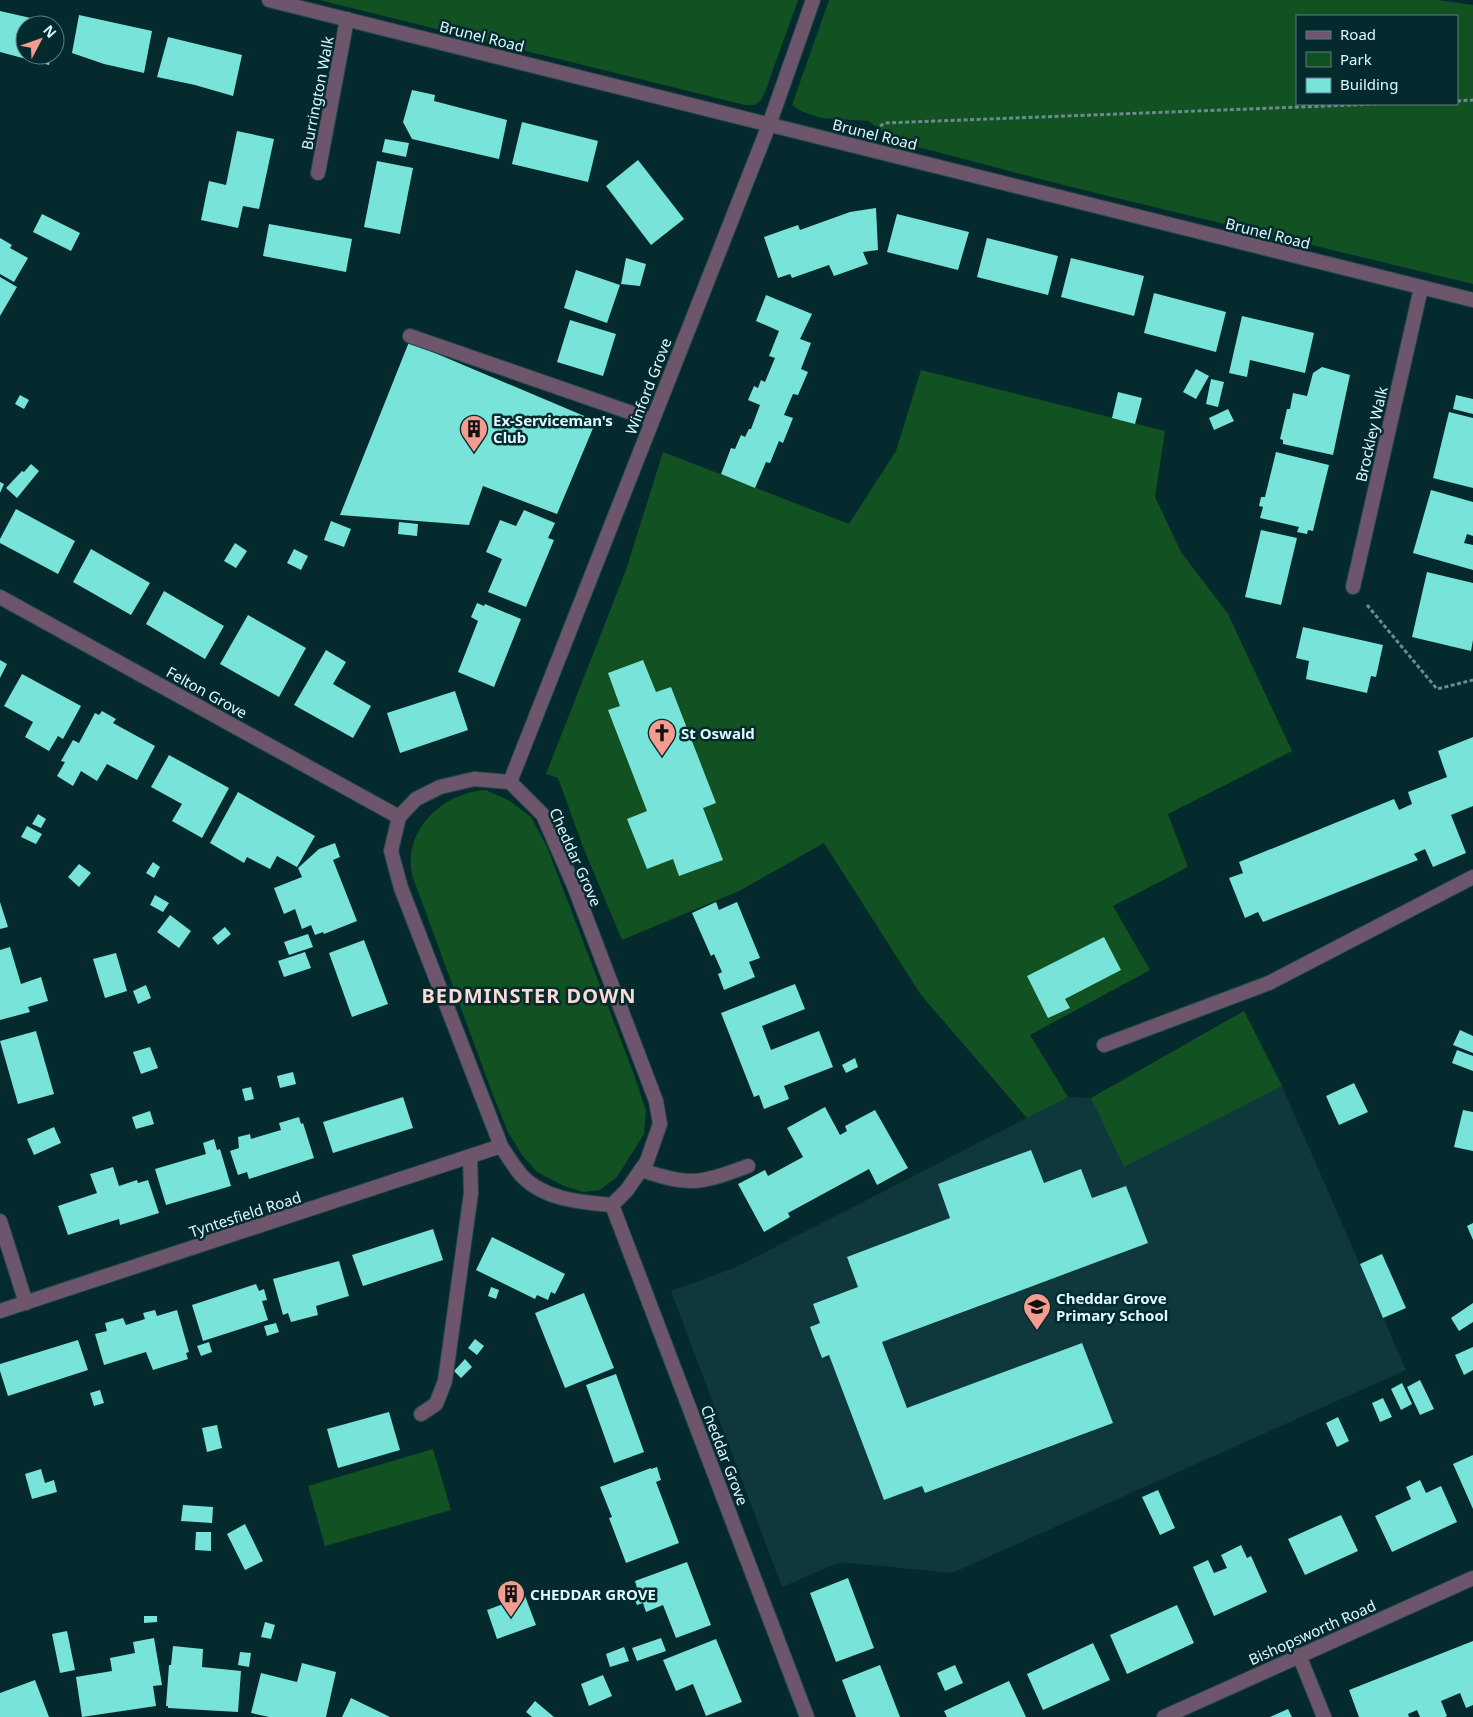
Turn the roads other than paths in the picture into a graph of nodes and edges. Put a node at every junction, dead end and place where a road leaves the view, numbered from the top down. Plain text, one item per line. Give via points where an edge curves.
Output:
1 (269, 0) edge
2 (813, 0) edge
3 (347, 19) junction
4 (768, 124) junction
5 (318, 172) dead end
6 (1421, 288) junction
7 (1473, 300) edge
8 (410, 336) dead end
9 (652, 420) junction
10 (1352, 588) road end
11 (0, 596) edge
12 (510, 782) junction
13 (399, 817) junction
14 (1473, 877) edge
15 (1104, 1045) dead end
16 (501, 1146) junction
17 (470, 1157) junction
18 (748, 1166) dead end
19 (641, 1170) junction
20 (612, 1205) junction
21 (0, 1221) edge
22 (26, 1303) junction
23 (0, 1311) edge
24 (421, 1414) dead end
25 (1473, 1578) edge
26 (1299, 1655) junction
27 (807, 1717) edge
28 (1164, 1717) edge
29 (1324, 1717) edge

1 - 3 street, Brunel Road
2 - 4 street, Winford Grove
3 - 4 street, Brunel Road
3 - 5 street, Burrington Walk
4 - 6 street, Brunel Road
4 - 9 street, Winford Grove
6 - 7 street, Brunel Road
6 - 10 street, Brockley Walk
8 - 9 street
9 - 12 street, Winford Grove
11 - 13 street, Felton Grove
12 - 13 street via 474,779 440,787 416,799
12 - 19 street, Cheddar Grove via 543,815 574,886 656,1101 660,1124
13 - 16 street via 391,851 401,888
14 - 15 street via 1269,983
16 - 17 street, Tyntesfield Road
16 - 20 street via 522,1176 545,1193 579,1202
17 - 22 street, Tyntesfield Road
17 - 24 street via 471,1193 445,1381 436,1404
18 - 19 street via 692,1181
19 - 20 street, Cheddar Grove
20 - 27 street, Cheddar Grove
21 - 22 street
22 - 23 street, Tyntesfield Road
25 - 26 street, Bishopsworth Road
26 - 28 street, Bishopsworth Road
26 - 29 street

